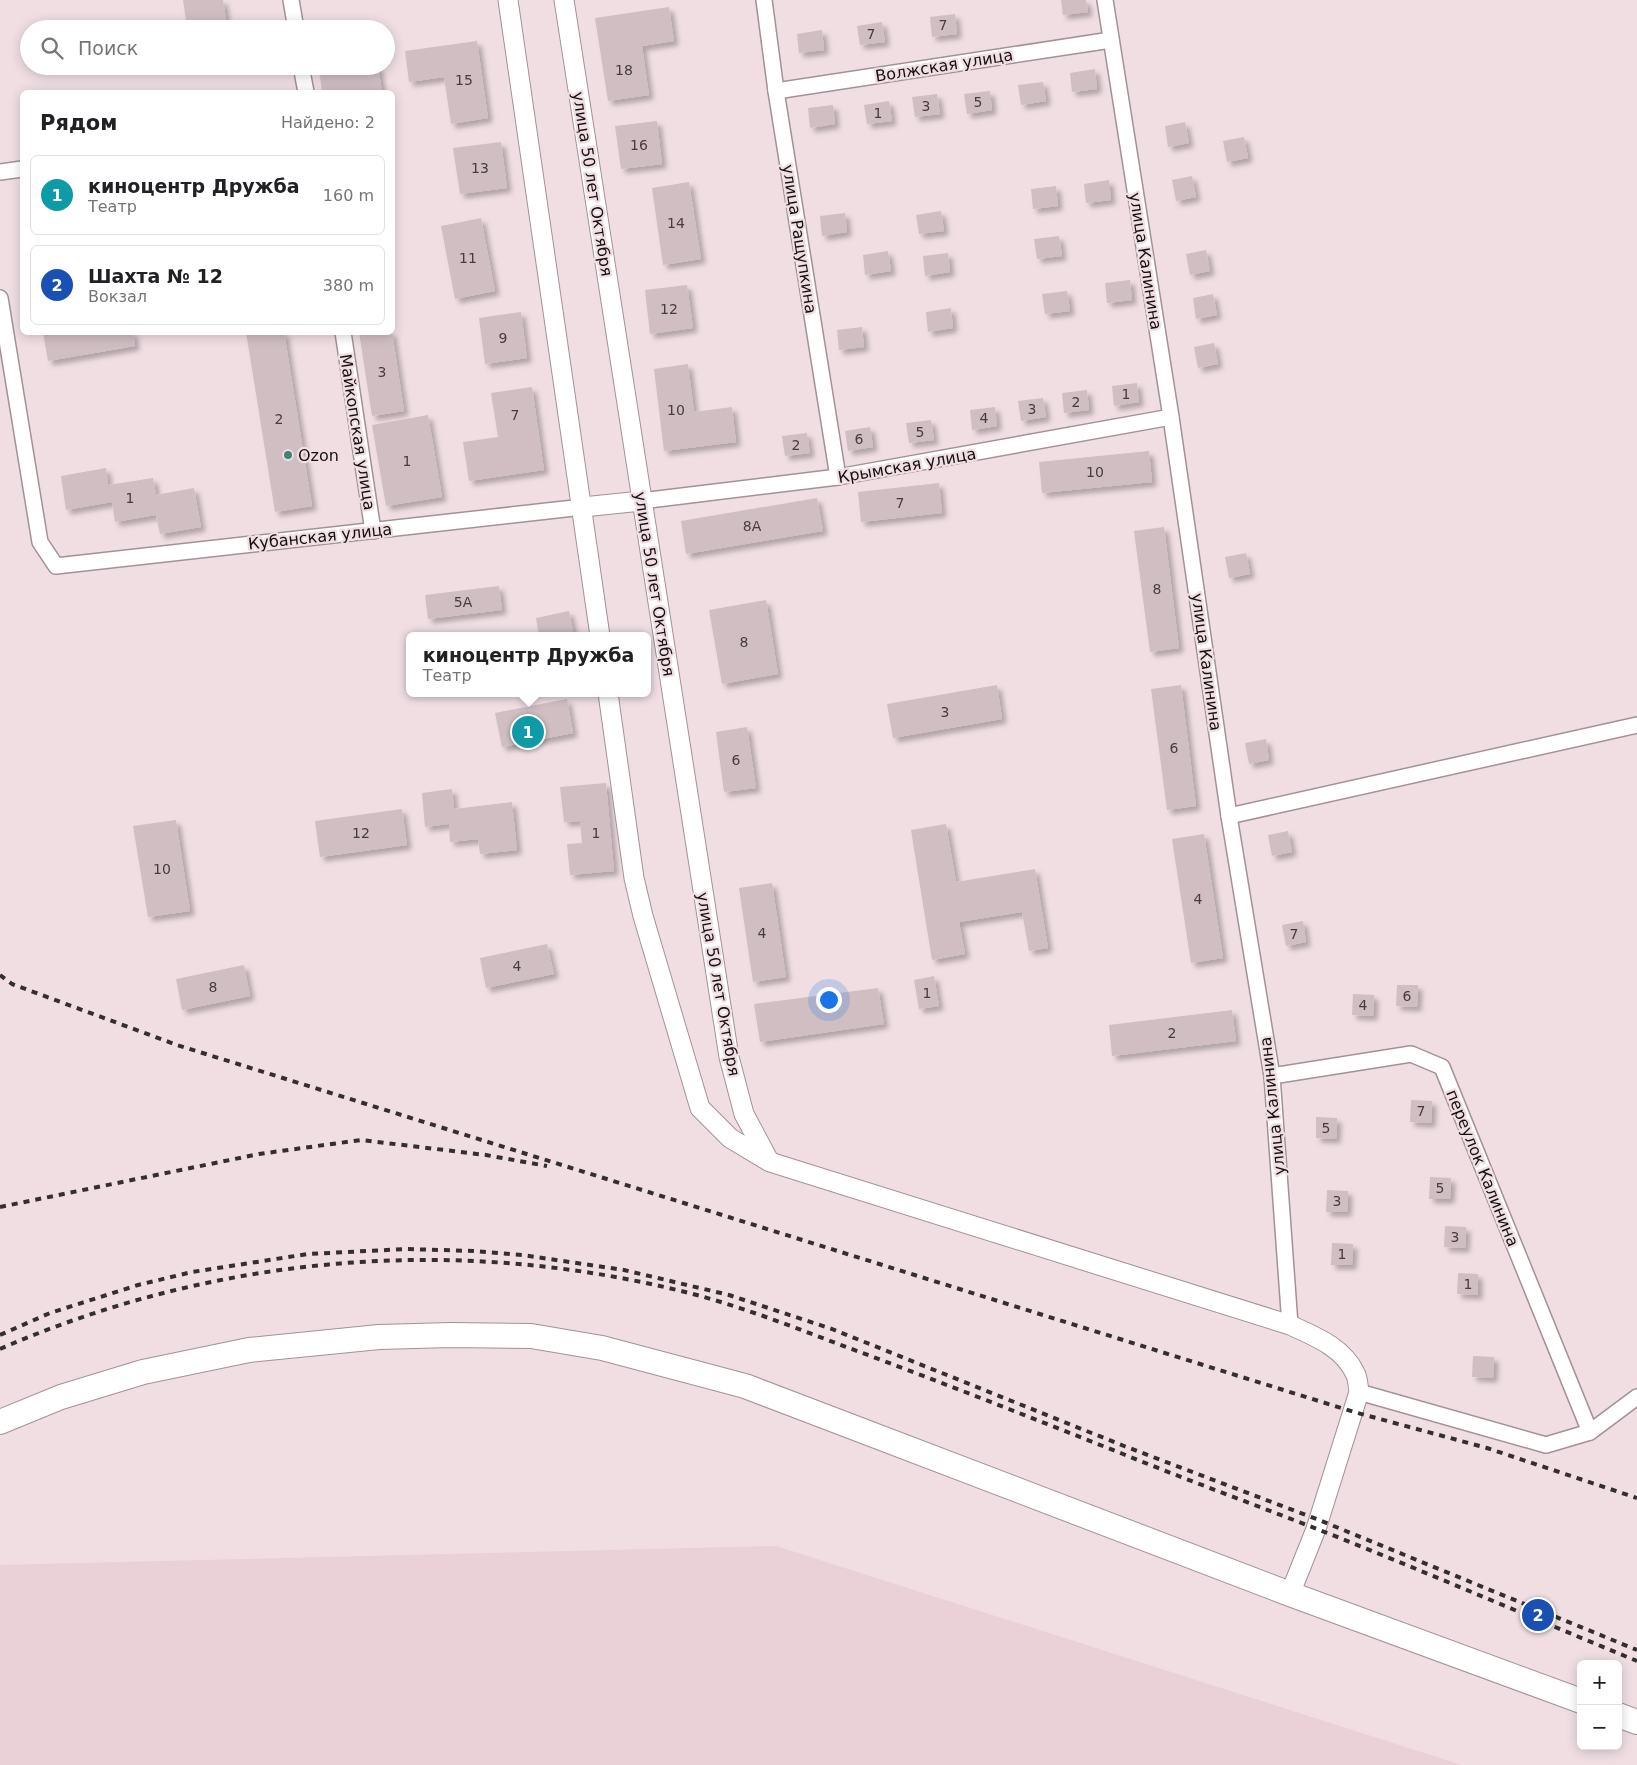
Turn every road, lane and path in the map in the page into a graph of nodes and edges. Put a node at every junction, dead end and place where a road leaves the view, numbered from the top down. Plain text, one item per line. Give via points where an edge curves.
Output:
1 (291, 0) edge
2 (508, 0) edge
3 (564, 0) edge
4 (764, 0) edge
5 (1105, 0) edge
6 (294, 20) edge
7 (1111, 40) junction
8 (303, 75) edge
9 (306, 90) edge
10 (776, 91) junction
11 (20, 169) edge
12 (0, 172) edge
13 (0, 298) edge
14 (343, 335) edge
15 (1171, 417) junction
16 (838, 477) junction
17 (641, 500) junction
18 (583, 507) junction
19 (373, 530) junction
20 (599, 632) edge
21 (609, 697) edge
22 (1637, 725) edge
23 (1229, 816) junction
24 (1272, 1076) junction
25 (770, 1162) junction
26 (1290, 1325) junction
27 (1359, 1392) junction
28 (1637, 1397) edge
29 (0, 1422) edge
30 (1590, 1432) junction
31 (1290, 1594) junction
32 (1577, 1700) edge
33 (1622, 1716) edge
34 (1637, 1722) edge

1 - 6 street
2 - 18 street
3 - 17 street, улица 50 лет Октября
4 - 10 street, улица Ращупкина
5 - 7 street, улица Калинина
7 - 10 street, Волжская улица
7 - 15 street, улица Калинина
8 - 9 street
10 - 16 street, улица Ращупкина
11 - 12 street
13 - 19 street, Кубанская улица via 40,542 56,566
14 - 19 street, Майкопская улица
15 - 16 street, Крымская улица
15 - 23 street, улица Калинина
16 - 17 street, Крымская улица
17 - 18 street
17 - 25 street, улица 50 лет Октября via 729,1057 744,1114
18 - 19 street, Кубанская улица
18 - 20 street
21 - 25 street via 634,878 700,1108 730,1138
22 - 23 street
23 - 24 street, улица Калинина
24 - 26 street, улица Калинина
24 - 30 street, переулок Калинина via 1411,1054 1442,1066
25 - 26 street
26 - 27 street via 1323,1340 1343,1356 1356,1373
27 - 30 street via 1546,1445
27 - 31 street via 1316,1528
28 - 30 street
29 - 31 main road via 61,1397 143,1372 248,1350 379,1337 531,1336 602,1348 745,1386
31 - 32 main road
33 - 34 main road

